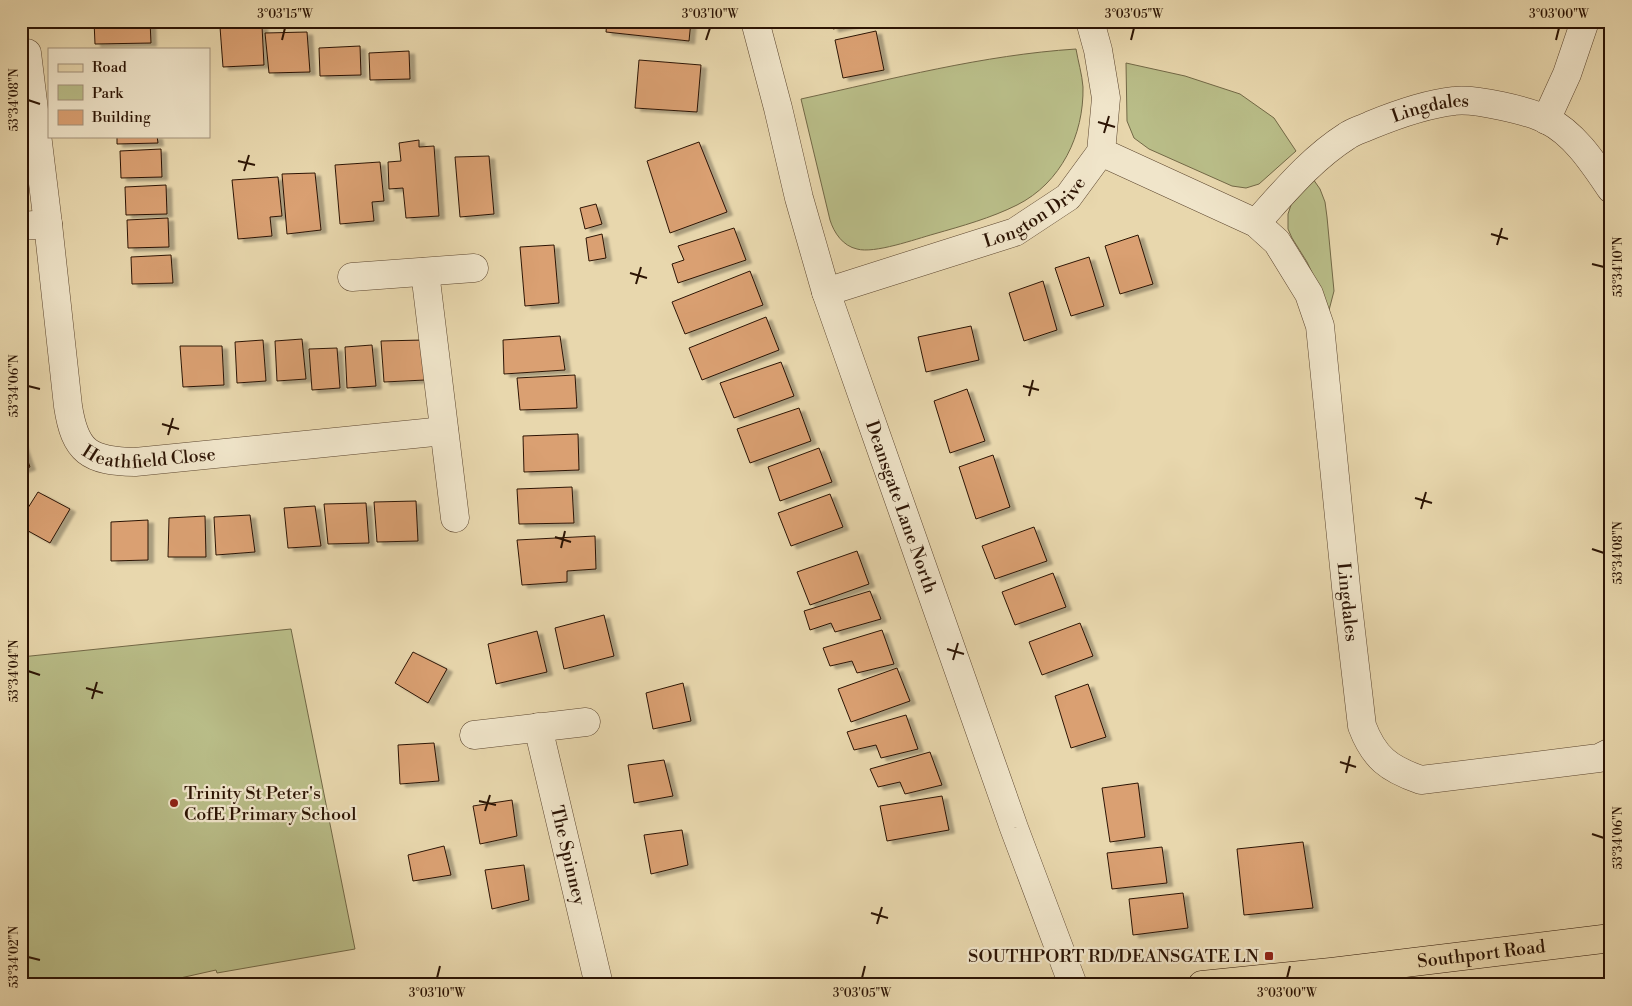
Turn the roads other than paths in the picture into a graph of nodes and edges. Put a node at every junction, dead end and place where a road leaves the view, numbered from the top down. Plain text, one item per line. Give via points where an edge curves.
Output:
1 (755, 21) edge
2 (1090, 21) edge
3 (1585, 21) edge
4 (27, 53) dead end
5 (1546, 120) junction
6 (1101, 152) junction
7 (1611, 189) edge
8 (1256, 222) junction
9 (48, 224) junction
10 (21, 226) edge
11 (474, 268) dead end
12 (425, 272) junction
13 (352, 278) dead end
14 (826, 292) junction
15 (444, 431) junction
16 (455, 518) dead end
17 (586, 722) dead end
18 (538, 727) junction
19 (474, 735) dead end
20 (1611, 752) edge
21 (1611, 938) edge
22 (600, 985) edge
23 (1073, 985) edge
24 (1202, 985) edge

1 - 14 street, Deansgate Lane North
2 - 6 street via 1106,98
3 - 5 street via 1567,74
4 - 9 street, Heathfield Close
5 - 7 street, Lingdales via 1579,146
5 - 8 street, Lingdales via 1496,105 1456,100 1403,112 1348,135 1310,164
6 - 8 street, Lingdales
6 - 14 street, Longton Drive via 1068,197 1015,232
8 - 20 street, Lingdales via 1277,242 1309,294 1320,326 1347,597 1362,726 1367,740 1381,759 1398,772 1421,780 1599,758
9 - 10 street
9 - 15 street, Heathfield Close via 71,428 80,446 96,458 135,462
11 - 12 street
12 - 13 street
12 - 15 street
14 - 23 street, Deansgate Lane North via 1011,819
15 - 16 street
17 - 18 street
18 - 19 street
18 - 22 street, The Spinney
21 - 24 main road, Southport Road

